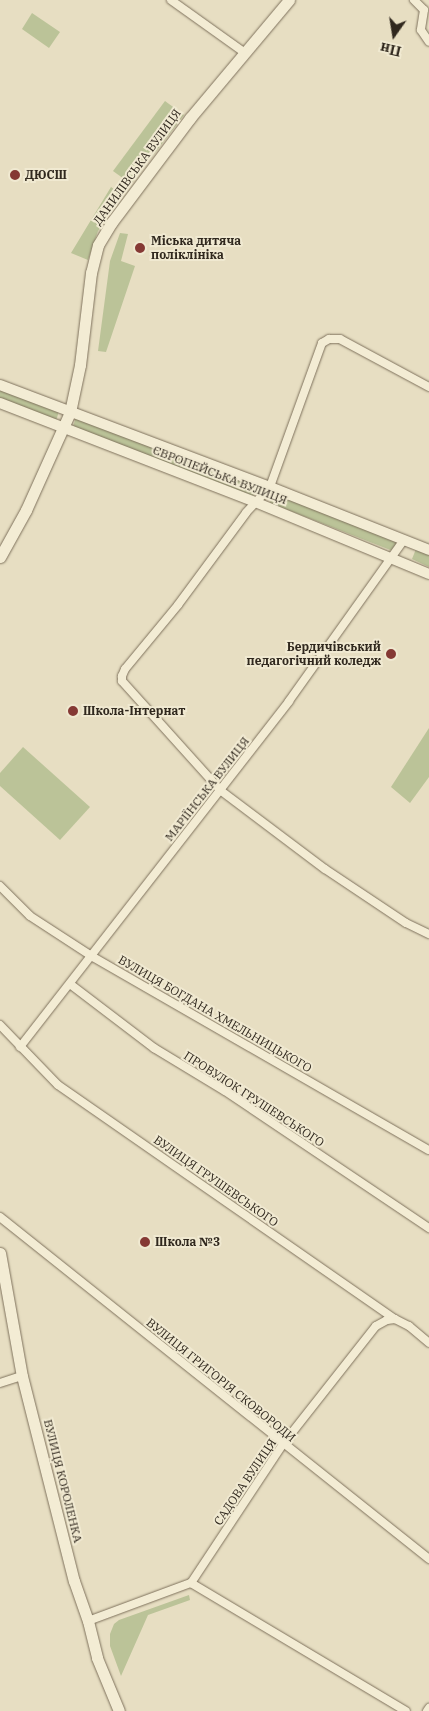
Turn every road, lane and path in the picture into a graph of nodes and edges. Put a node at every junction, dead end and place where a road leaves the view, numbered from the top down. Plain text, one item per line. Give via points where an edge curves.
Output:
1 (171, 0) edge
2 (414, 0) edge
3 (287, 1) edge
4 (429, 42) edge
5 (245, 53) junction
6 (0, 385) edge
7 (429, 388) edge
8 (0, 403) edge
9 (70, 412) junction
10 (64, 428) junction
11 (270, 486) junction
12 (255, 502) junction
13 (404, 540) junction
14 (429, 550) edge
15 (0, 557) edge
16 (391, 558) junction
17 (429, 574) edge
18 (220, 790) junction
19 (0, 886) edge
20 (429, 934) edge
21 (93, 957) junction
22 (70, 984) junction
23 (0, 1025) edge
24 (20, 1047) junction
25 (429, 1150) edge
26 (0, 1218) edge
27 (429, 1228) edge
28 (0, 1253) edge
29 (395, 1320) junction
30 (429, 1343) edge
31 (22, 1376) junction
32 (0, 1383) edge
33 (283, 1444) junction
34 (429, 1559) edge
35 (191, 1583) junction
36 (88, 1621) junction
37 (429, 1708) edge
38 (119, 1711) edge
39 (406, 1711) edge
40 (427, 1711) edge

1 - 5 street
2 - 4 street via 424,10 421,30
3 - 5 main road, ДАНИЛІВСЬКА ВУЛИЦЯ
5 - 9 main road, ДАНИЛІВСЬКА ВУЛИЦЯ via 190,118 98,245
6 - 9 street, ЄВРОПЕЙСЬКА ВУЛИЦЯ
7 - 11 street via 340,339 322,343
8 - 10 street, ЄВРОПЕЙСЬКА ВУЛИЦЯ
9 - 10 main road, ДАНИЛІВСЬКА ВУЛИЦЯ
9 - 11 street, ЄВРОПЕЙСЬКА ВУЛИЦЯ
10 - 12 street, ЄВРОПЕЙСЬКА ВУЛИЦЯ
10 - 15 main road, ДАНИЛІВСЬКА ВУЛИЦЯ
11 - 12 street
11 - 13 street, ЄВРОПЕЙСЬКА ВУЛИЦЯ
12 - 16 street, ЄВРОПЕЙСЬКА ВУЛИЦЯ
12 - 18 street via 122,676 122,681
13 - 14 street, ЄВРОПЕЙСЬКА ВУЛИЦЯ
13 - 16 street, МАРІЇНСЬКА ВУЛИЦЯ
16 - 17 street, ЄВРОПЕЙСЬКА ВУЛИЦЯ
16 - 18 street, МАРІЇНСЬКА ВУЛИЦЯ via 289,701
18 - 20 street via 325,869 406,923
18 - 21 street, МАРІЇНСЬКА ВУЛИЦЯ
19 - 21 street, ВУЛИЦЯ БОГДАНА ХМЕЛЬНИЦЬКОГО via 30,916
21 - 22 street, МАРІЇНСЬКА ВУЛИЦЯ
21 - 25 street, ВУЛИЦЯ БОГДАНА ХМЕЛЬНИЦЬКОГО
22 - 24 street, МАРІЇНСЬКА ВУЛИЦЯ
22 - 27 street, ПРОВУЛОК ГРУШЕВСЬКОГО via 154,1048 225,1091
23 - 24 street, ВУЛИЦЯ ГРУШЕВСЬКОГО
24 - 29 street, ВУЛИЦЯ ГРУШЕВСЬКОГО via 58,1085
26 - 33 street, ВУЛИЦЯ ГРИГОРІЯ СКОВОРОДИ
28 - 31 main road, ВУЛИЦЯ КОРОЛЕНКА
29 - 30 street, ВУЛИЦЯ ГРУШЕВСЬКОГО via 409,1326
29 - 33 street, САДОВА ВУЛИЦЯ via 376,1326
31 - 32 street
31 - 36 main road, ВУЛИЦЯ КОРОЛЕНКА via 74,1581
33 - 34 street, ВУЛИЦЯ ГРИГОРІЯ СКОВОРОДИ
33 - 35 street, САДОВА ВУЛИЦЯ
35 - 36 street
35 - 39 street
36 - 38 main road, ВУЛИЦЯ КОРОЛЕНКА via 97,1658
37 - 40 street

